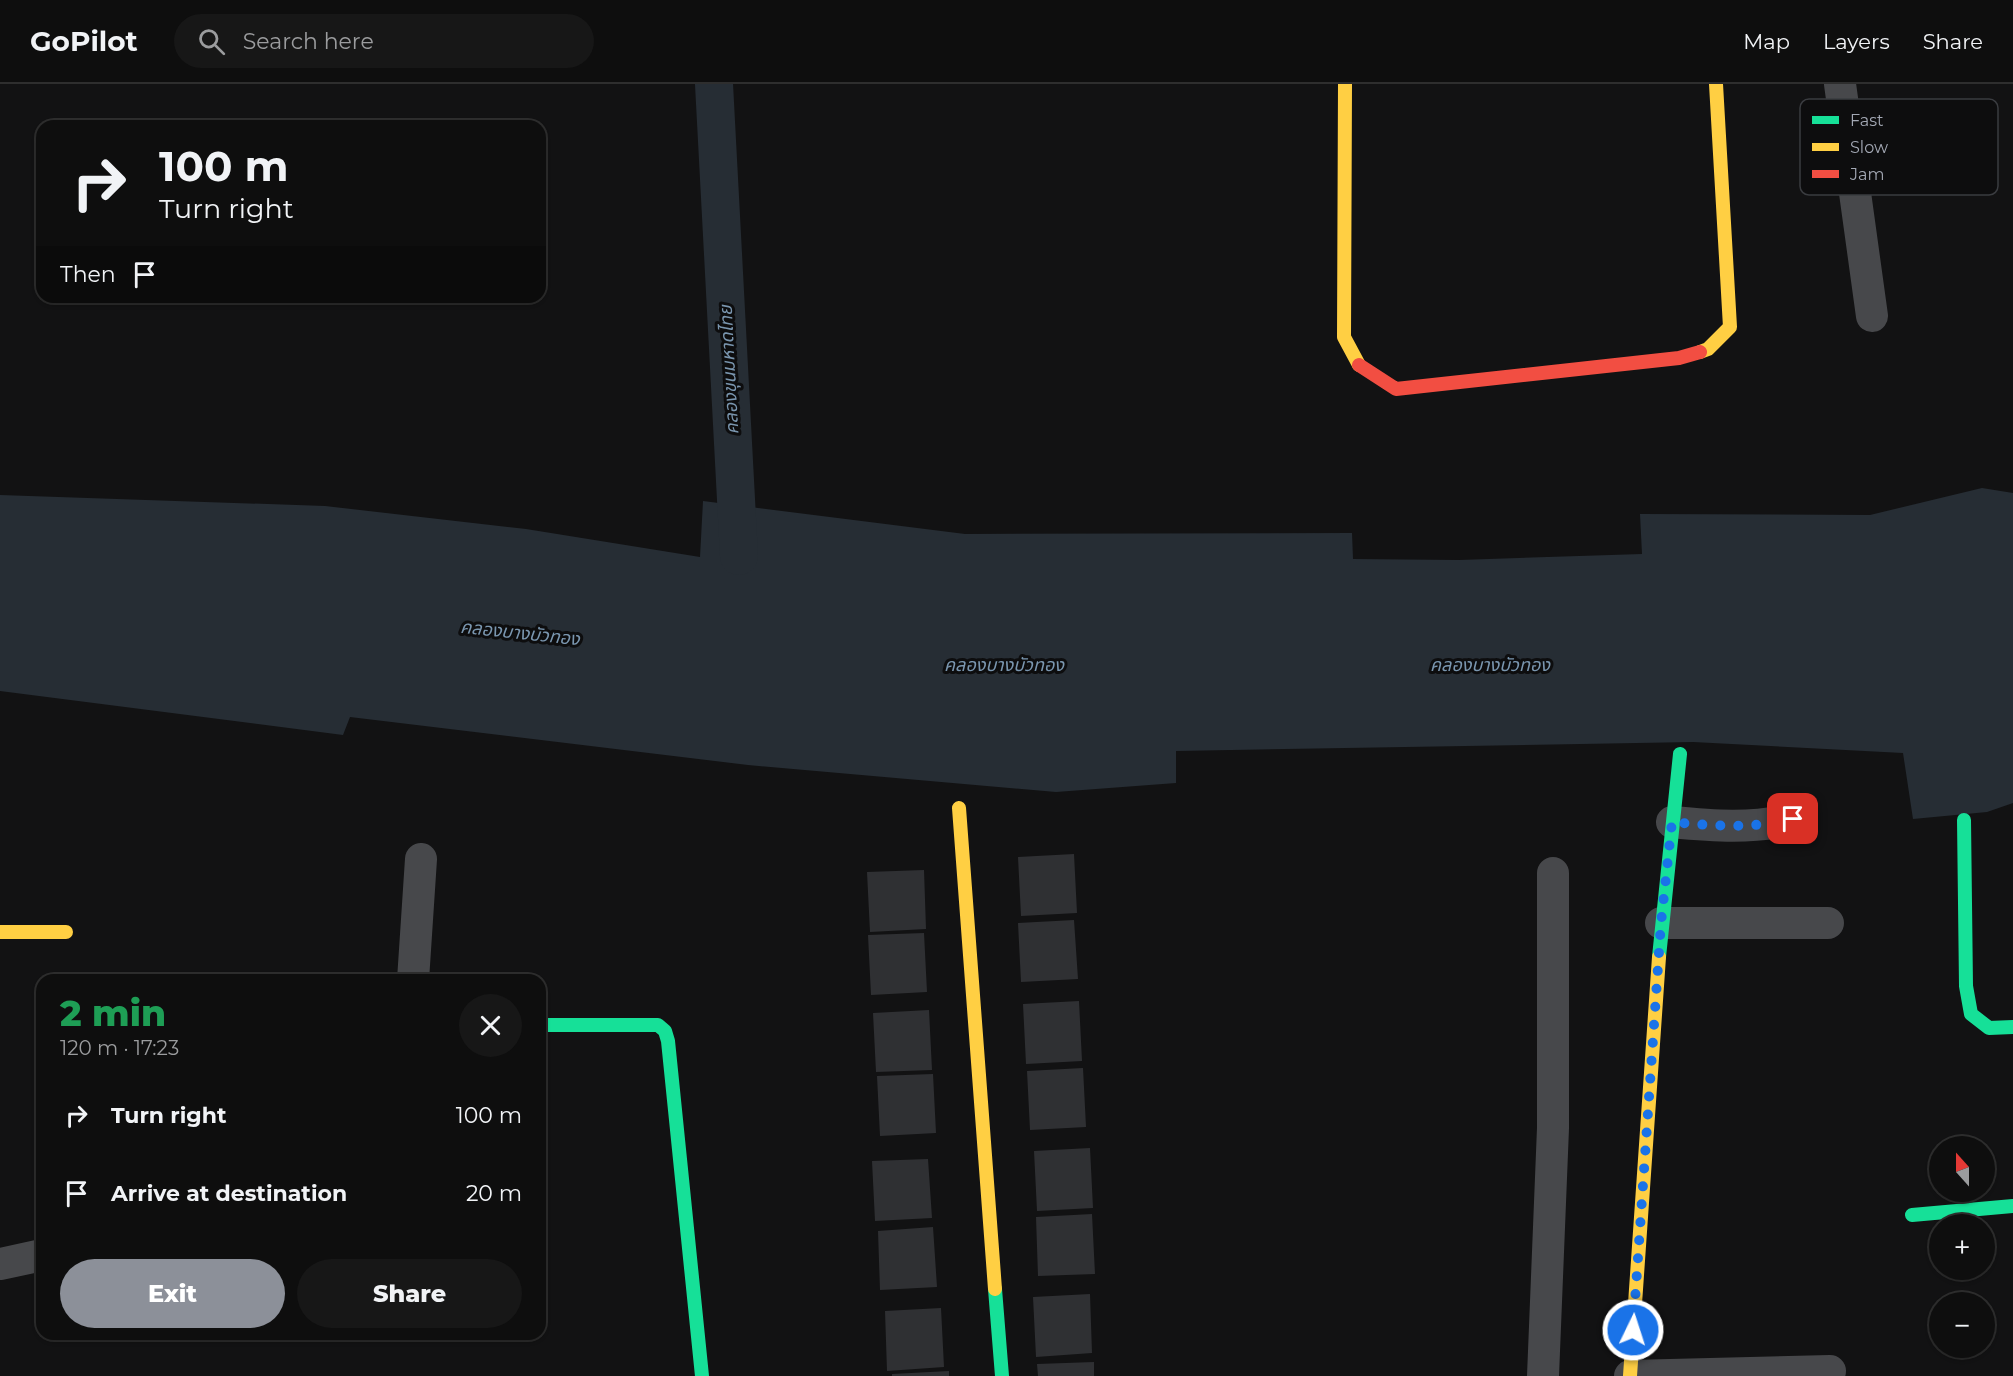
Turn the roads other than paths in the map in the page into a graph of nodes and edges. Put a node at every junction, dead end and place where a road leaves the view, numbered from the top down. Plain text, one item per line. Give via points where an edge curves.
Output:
1 (1345, 84) edge
2 (1716, 84) edge
3 (1840, 84) edge
4 (1842, 99) edge
5 (1855, 195) edge
6 (1872, 316) dead end
7 (1680, 754) dead end
8 (959, 808) dead end
9 (1793, 819) dead end
10 (1964, 820) dead end
11 (1672, 822) junction
12 (421, 859) dead end
13 (1553, 873) dead end
14 (1661, 923) junction
15 (1828, 923) dead end
16 (0, 932) edge
17 (66, 932) dead end
18 (413, 974) edge
19 (546, 1025) edge
20 (2013, 1027) edge
21 (2013, 1206) edge
22 (1912, 1215) dead end
23 (36, 1256) edge
24 (0, 1264) edge
25 (1830, 1371) dead end
26 (702, 1376) edge
27 (1002, 1376) edge
28 (1543, 1376) edge
29 (1630, 1376) edge

1 - 2 street via 1344,337 1360,366 1396,389 1679,358 1708,349 1730,327
3 - 4 street
5 - 6 street
7 - 11 street
8 - 27 street
9 - 11 street via 1728,827
10 - 20 street via 1966,986 1971,1014 1989,1028
11 - 14 street
12 - 18 street
13 - 28 street via 1553,1128
14 - 15 street
14 - 29 street
16 - 17 street
19 - 26 street via 658,1025 665,1031
21 - 22 street
23 - 24 street
25 - 29 street

